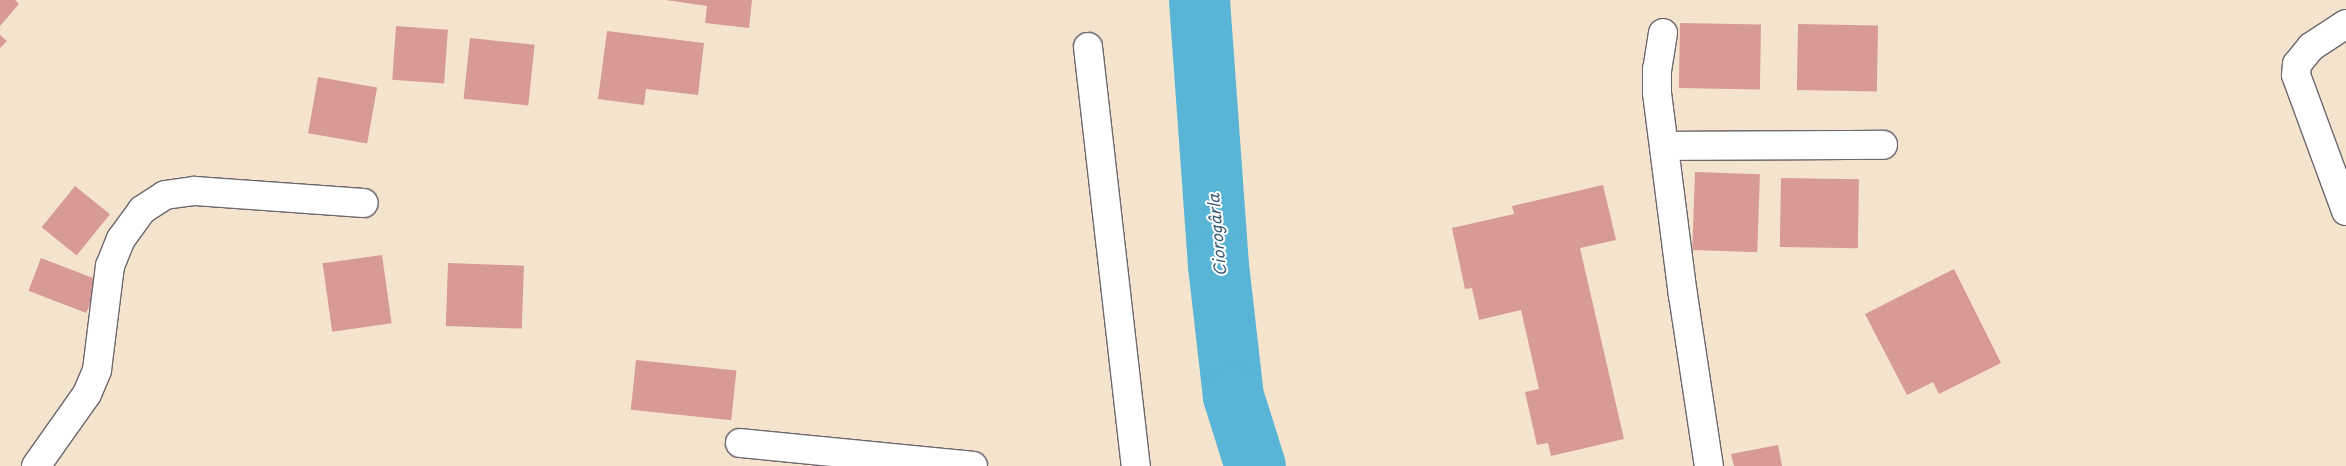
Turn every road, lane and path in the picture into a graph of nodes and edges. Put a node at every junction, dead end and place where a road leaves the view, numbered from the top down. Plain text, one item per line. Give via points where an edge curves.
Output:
1 (2346, 24) edge
2 (1663, 32) dead end
3 (1088, 47) dead end
4 (1883, 145) dead end
5 (1664, 146) junction
6 (364, 203) dead end
7 (2346, 211) edge
8 (740, 443) dead end
9 (36, 466) edge
10 (973, 466) edge
11 (1136, 466) edge
12 (1709, 466) edge

1 - 7 street via 2311,47 2297,64 2296,75
2 - 5 street via 1657,70
3 - 11 street
4 - 5 street
5 - 12 street
6 - 9 street via 195,191 165,195 142,210 121,239 110,266 97,370 88,394
8 - 10 street

